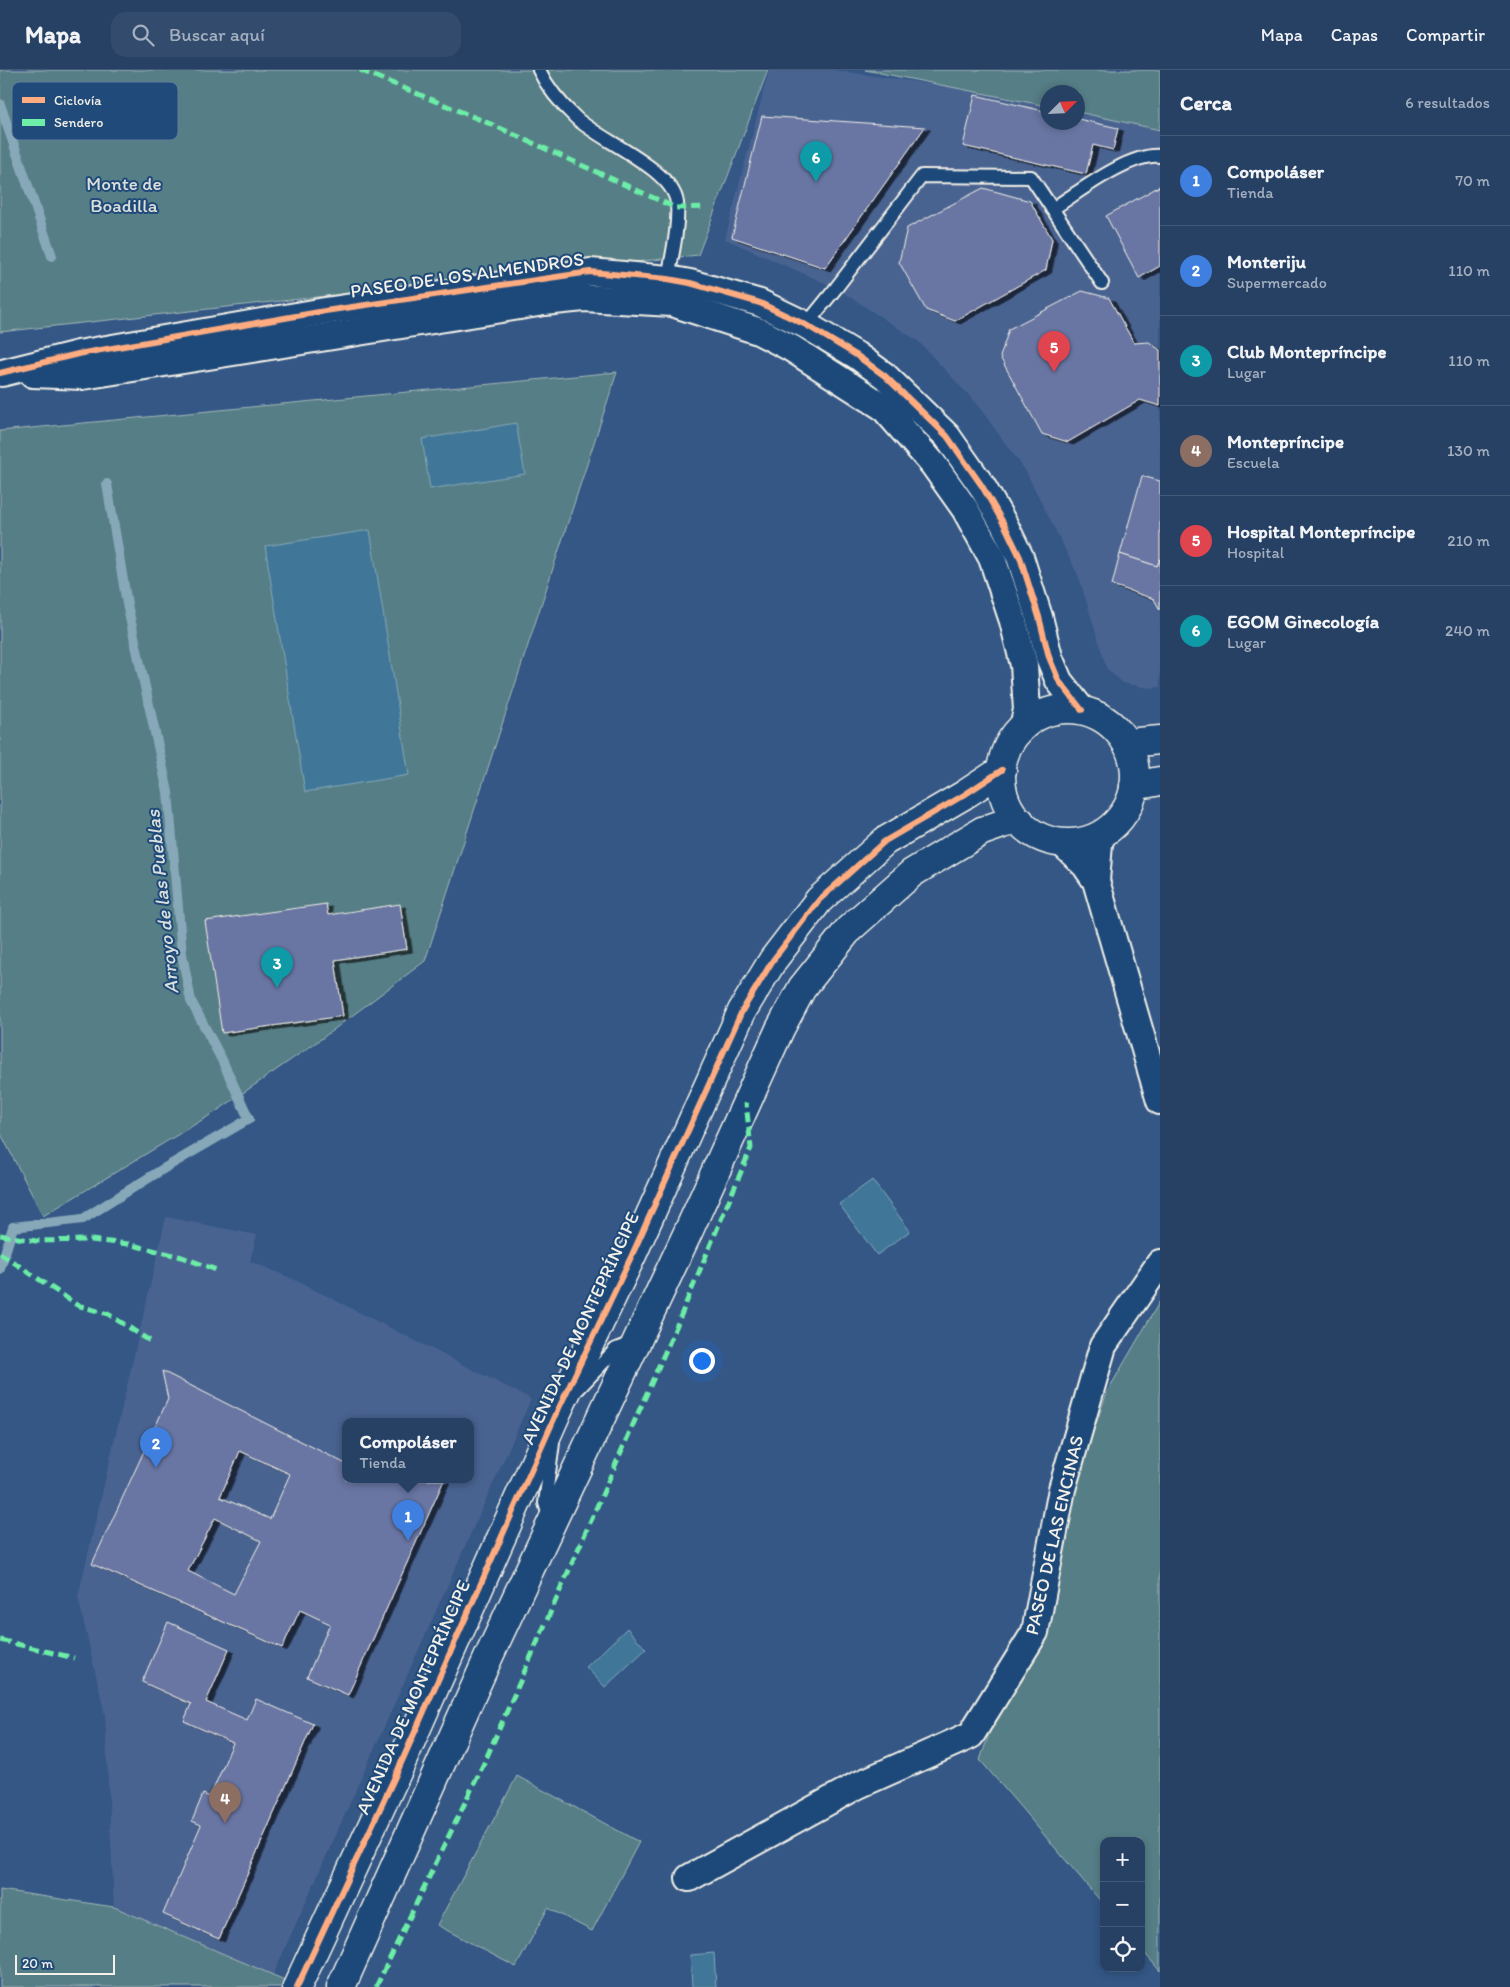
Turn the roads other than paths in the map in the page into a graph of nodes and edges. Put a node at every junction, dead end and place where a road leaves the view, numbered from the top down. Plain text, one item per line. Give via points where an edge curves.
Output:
1 (539, 70) edge
2 (1160, 156) edge
3 (1052, 209) junction
4 (668, 279) junction
5 (1102, 283) dead end
6 (806, 324) junction
7 (1, 373) edge
8 (1082, 710) junction
9 (1023, 727) junction
10 (1160, 740) edge
11 (1127, 743) junction
12 (1002, 770) junction
13 (1147, 783) edge
14 (1020, 821) junction
15 (1102, 834) junction
16 (1062, 843) junction
17 (1096, 881) junction
18 (1160, 1102) edge
19 (1160, 1263) edge
20 (638, 1340) junction
21 (558, 1410) junction
22 (551, 1524) junction
23 (689, 1878) dead end
24 (297, 1987) edge
25 (341, 1987) edge

1 - 4 lane via 544,81 577,119 653,168 668,184 677,202
2 - 3 lane via 1151,155 1117,167
3 - 5 lane
3 - 6 lane via 1031,177 922,176
4 - 6 street, PASEO DE LOS ALMENDROS via 760,303
4 - 7 street, PASEO DE LOS ALMENDROS via 590,272 296,316 78,354
6 - 8 street, PASEO DE LOS ALMENDROS via 885,376 947,436 1006,526 1020,557 1059,681
7 - 9 street, PASEO DE LOS ALMENDROS via 83,376 584,298 672,303 758,331 791,348 883,407 933,464 965,509 992,558 1013,621 1027,693
8 - 9 street via 1057,710 1033,719
8 - 11 street via 1108,722
9 - 12 street via 1012,739
10 - 11 street
11 - 13 street via 1135,771
12 - 14 street via 1005,798
12 - 21 street, AVENIDA DE MONTEPRÍNCIPE via 885,842 819,900 773,960 742,1011
13 - 15 street via 1130,800 1114,825
14 - 16 street via 1032,832
14 - 20 street via 982,831 912,873 849,929 802,988 780,1029
15 - 16 street via 1083,841
15 - 17 street
16 - 17 street
17 - 18 street
19 - 23 street, PASEO DE LAS ENCINAS via 1103,1346 1062,1489 1035,1632 971,1735 856,1786
20 - 21 lane via 616,1349
20 - 22 street
21 - 22 lane via 545,1503
21 - 24 street, AVENIDA DE MONTEPRÍNCIPE via 398,1770
22 - 25 street

